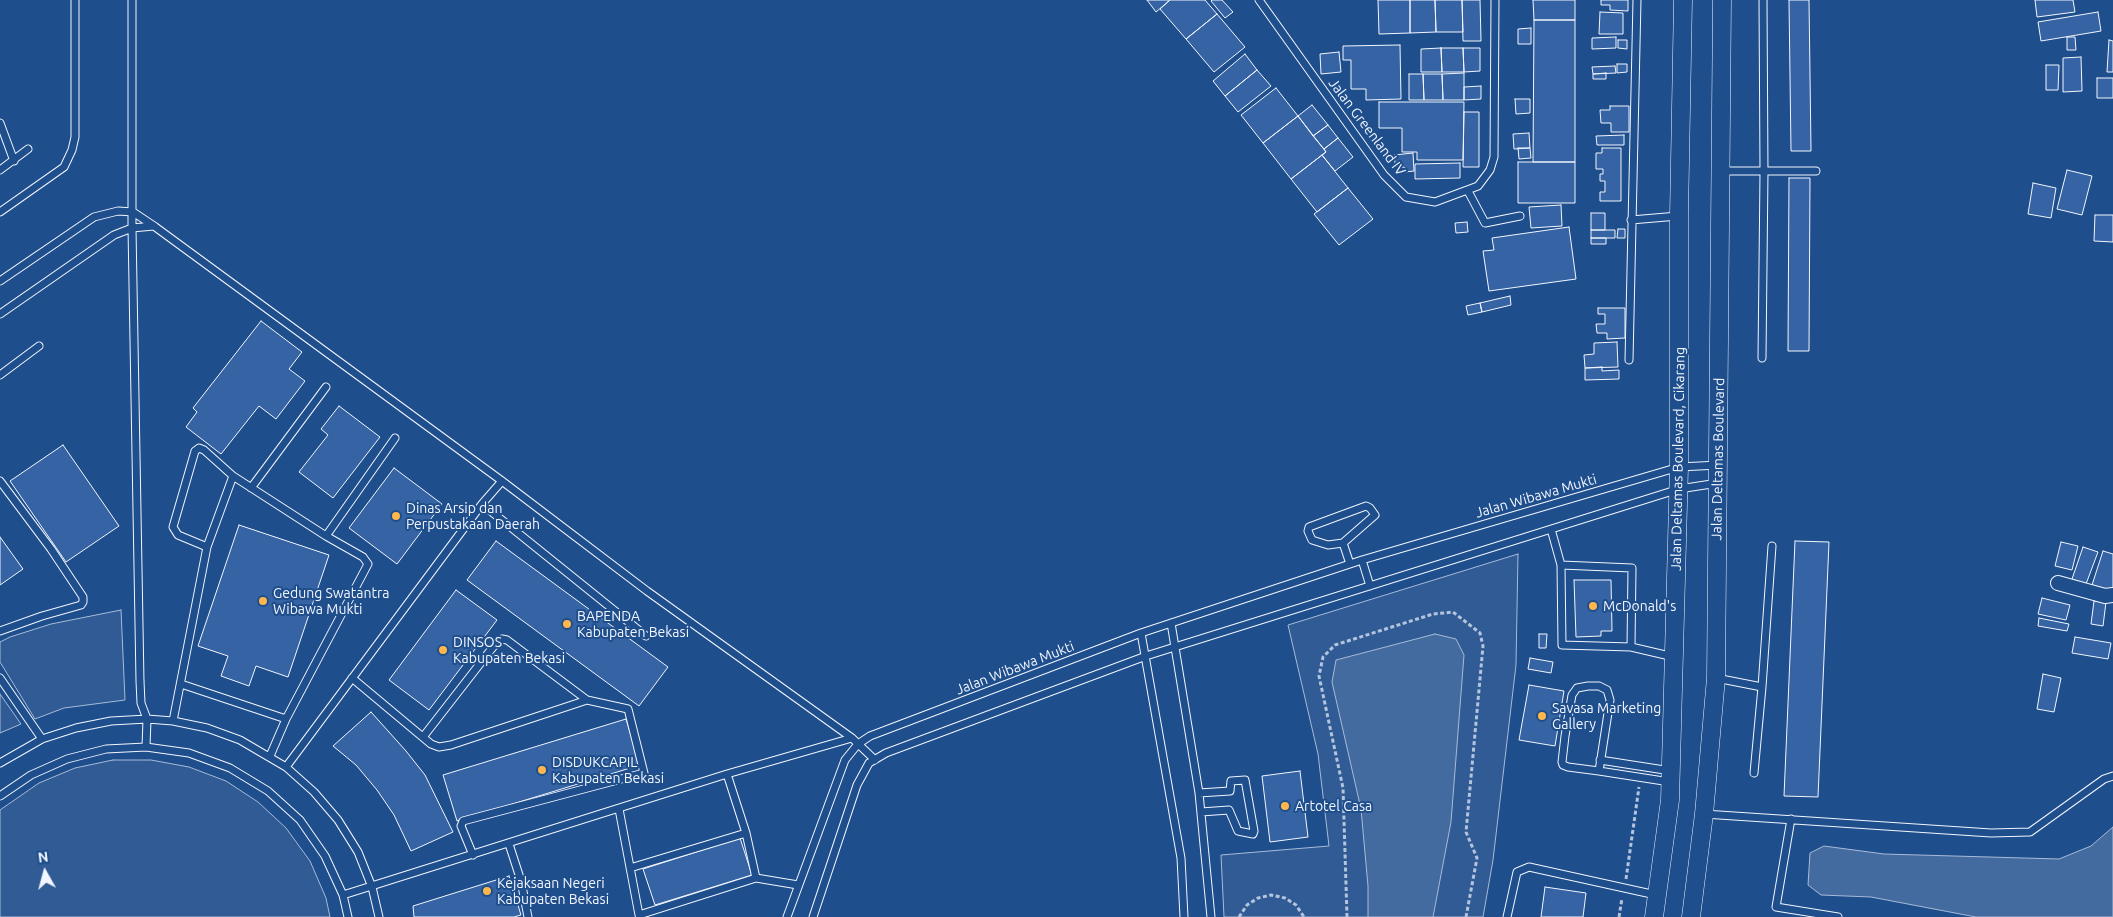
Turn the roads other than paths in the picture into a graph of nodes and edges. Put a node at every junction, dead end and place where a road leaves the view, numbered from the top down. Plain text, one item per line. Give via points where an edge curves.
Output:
1 (75, 0) edge
2 (132, 0) edge
3 (1259, 0) edge
4 (1495, 0) edge
5 (1637, 0) edge
6 (1683, 0) edge
7 (1722, 0) edge
8 (1762, 0) edge
9 (0, 123) edge
10 (28, 149) dead end
11 (14, 161) junction
12 (0, 170) edge
13 (1720, 171) junction
14 (1816, 171) dead end
15 (1764, 172) junction
16 (1468, 191) junction
17 (0, 212) edge
18 (133, 212) junction
19 (1520, 216) dead end
20 (1679, 216) junction
21 (1631, 220) junction
22 (154, 226) junction
23 (132, 228) junction
24 (0, 281) edge
25 (0, 314) edge
26 (39, 346) dead end
27 (1762, 358) dead end
28 (1629, 360) dead end
29 (0, 375) edge
30 (326, 387) dead end
31 (395, 438) dead end
32 (1719, 465) junction
33 (1679, 467) junction
34 (233, 476) junction
35 (0, 481) edge
36 (502, 481) junction
37 (1718, 483) junction
38 (251, 488) junction
39 (1679, 489) junction
40 (482, 504) junction
41 (1552, 529) junction
42 (326, 536) junction
43 (1343, 543) junction
44 (1772, 546) dead end
45 (207, 547) junction
46 (1362, 560) junction
47 (1350, 564) junction
48 (1561, 565) junction
49 (2058, 583) dead end
50 (1370, 586) junction
51 (2113, 595) edge
52 (1171, 623) junction
53 (0, 631) edge
54 (1141, 633) junction
55 (646, 636) dead end
56 (1175, 647) junction
57 (1632, 647) junction
58 (1146, 656) junction
59 (1674, 657) junction
60 (0, 678) edge
61 (352, 678) junction
62 (1716, 678) junction
63 (181, 684) junction
64 (1762, 687) junction
65 (586, 700) junction
66 (147, 719) junction
67 (286, 720) junction
68 (173, 721) junction
69 (423, 737) junction
70 (852, 738) junction
71 (42, 739) junction
72 (858, 744) junction
73 (146, 747) junction
74 (270, 756) junction
75 (875, 760) junction
76 (1600, 760) junction
77 (0, 763) edge
78 (286, 767) junction
79 (1599, 771) junction
80 (1754, 773) dead end
81 (728, 774) junction
82 (2113, 776) edge
83 (1671, 777) junction
84 (1199, 793) junction
85 (0, 796) edge
86 (618, 809) junction
87 (1201, 812) junction
88 (1704, 814) junction
89 (1791, 819) junction
90 (746, 833) junction
91 (509, 844) junction
92 (473, 855) junction
93 (630, 868) junction
94 (756, 878) junction
95 (798, 885) junction
96 (372, 887) junction
97 (343, 895) junction
98 (1658, 895) junction
99 (639, 916) edge
100 (348, 917) edge
101 (379, 917) edge
102 (528, 917) edge
103 (787, 917) edge
104 (814, 917) edge
105 (1184, 917) edge
106 (1211, 917) edge
107 (1507, 917) edge
108 (1654, 917) edge
109 (1690, 917) edge
110 (1838, 917) edge

1 - 17 lane via 75,137 72,150 64,167
2 - 18 lane
3 - 16 lane, Jalan Greenland IV via 1384,175 1403,195 1435,202
4 - 16 lane, Jalan Greenland IV via 1494,157 1482,182
5 - 21 lane
6 - 20 street, Jalan Deltamas Boulevard, Cikarang
7 - 13 street, Jalan Deltamas Boulevard
8 - 15 lane
9 - 11 lane
10 - 11 lane
11 - 12 lane
13 - 15 lane
13 - 32 street, Jalan Deltamas Boulevard
14 - 15 lane
15 - 27 lane
16 - 19 lane via 1485,223
18 - 22 lane
18 - 23 lane
18 - 24 lane via 118,211 94,217
20 - 21 lane
20 - 33 street, Jalan Deltamas Boulevard, Cikarang
21 - 28 lane
22 - 23 lane
22 - 36 lane
23 - 25 lane via 108,238
23 - 66 lane via 140,681 141,703
26 - 29 lane
30 - 38 lane
31 - 42 lane
32 - 33 lane, Jalan Wibawa Mukti
32 - 37 street, Jalan Deltamas Boulevard
33 - 39 street, Jalan Deltamas Boulevard, Cikarang
33 - 46 lane, Jalan Wibawa Mukti
34 - 38 lane
34 - 45 lane
34 - 45 lane via 204,450 199,448 195,451 173,527 178,535
35 - 53 lane via 83,597 81,605
36 - 40 lane
36 - 70 lane via 647,591
37 - 39 lane
37 - 62 street, Jalan Deltamas Boulevard
38 - 42 lane
39 - 41 lane
39 - 59 street, Jalan Deltamas Boulevard, Cikarang
40 - 55 lane
40 - 61 lane
41 - 48 lane
41 - 50 lane
42 - 67 lane via 363,557 368,566
43 - 43 lane via 1328,545 1312,540 1309,527 1366,506 1370,508 1375,515
43 - 47 lane
44 - 64 lane
45 - 63 lane
46 - 47 lane, Jalan Wibawa Mukti
46 - 50 lane
47 - 52 lane, Jalan Wibawa Mukti
48 - 57 lane via 1562,645
48 - 57 lane via 1632,568
49 - 51 street via 2105,596
50 - 56 lane
52 - 54 lane, Jalan Wibawa Mukti
52 - 56 lane
54 - 58 lane
54 - 72 lane, Jalan Wibawa Mukti via 870,736
56 - 58 lane
56 - 84 lane
57 - 59 lane
58 - 75 lane via 886,753
58 - 105 lane via 1180,858
59 - 83 street, Jalan Deltamas Boulevard, Cikarang
60 - 71 lane
61 - 69 lane
61 - 78 lane
62 - 64 lane
62 - 88 street, Jalan Deltamas Boulevard
63 - 67 lane
63 - 68 lane
64 - 80 lane
65 - 69 lane via 451,744 430,744
65 - 69 lane via 502,638
65 - 92 lane via 626,708 644,773 463,821 461,826
66 - 68 lane
66 - 71 lane via 111,720
66 - 73 lane
67 - 74 lane
68 - 74 lane via 207,728
70 - 72 lane
70 - 81 lane
71 - 77 lane
72 - 75 lane
72 - 95 lane, Jalan Wibawa Mukti via 845,760
73 - 85 lane via 106,749 67,759 31,775
73 - 97 lane via 189,753 230,768 268,791 300,820 325,856
74 - 78 lane
75 - 104 lane via 869,763 857,785
76 - 79 lane
76 - 79 lane via 1610,700 1607,690 1599,686 1576,688 1572,695 1562,762 1568,767
76 - 83 lane
78 - 96 lane via 338,820 358,852
79 - 83 lane via 1640,778
81 - 86 lane
81 - 90 lane
82 - 89 lane via 2104,779 2030,832 1991,833
83 - 98 street, Jalan Deltamas Boulevard, Cikarang
84 - 87 lane
84 - 87 lane via 1230,791 1231,781 1244,780 1253,834 1238,831 1229,810
86 - 91 lane
86 - 93 lane
87 - 106 lane
88 - 89 lane
88 - 109 street, Jalan Deltamas Boulevard
89 - 110 lane via 1776,906
90 - 93 lane
90 - 94 lane
91 - 92 lane
91 - 102 lane
92 - 96 lane
93 - 99 lane
94 - 95 lane
94 - 99 lane
95 - 103 lane, Jalan Wibawa Mukti
96 - 97 lane
96 - 101 lane
97 - 100 lane
98 - 107 lane via 1529,867 1516,872
98 - 108 street, Jalan Deltamas Boulevard, Cikarang

